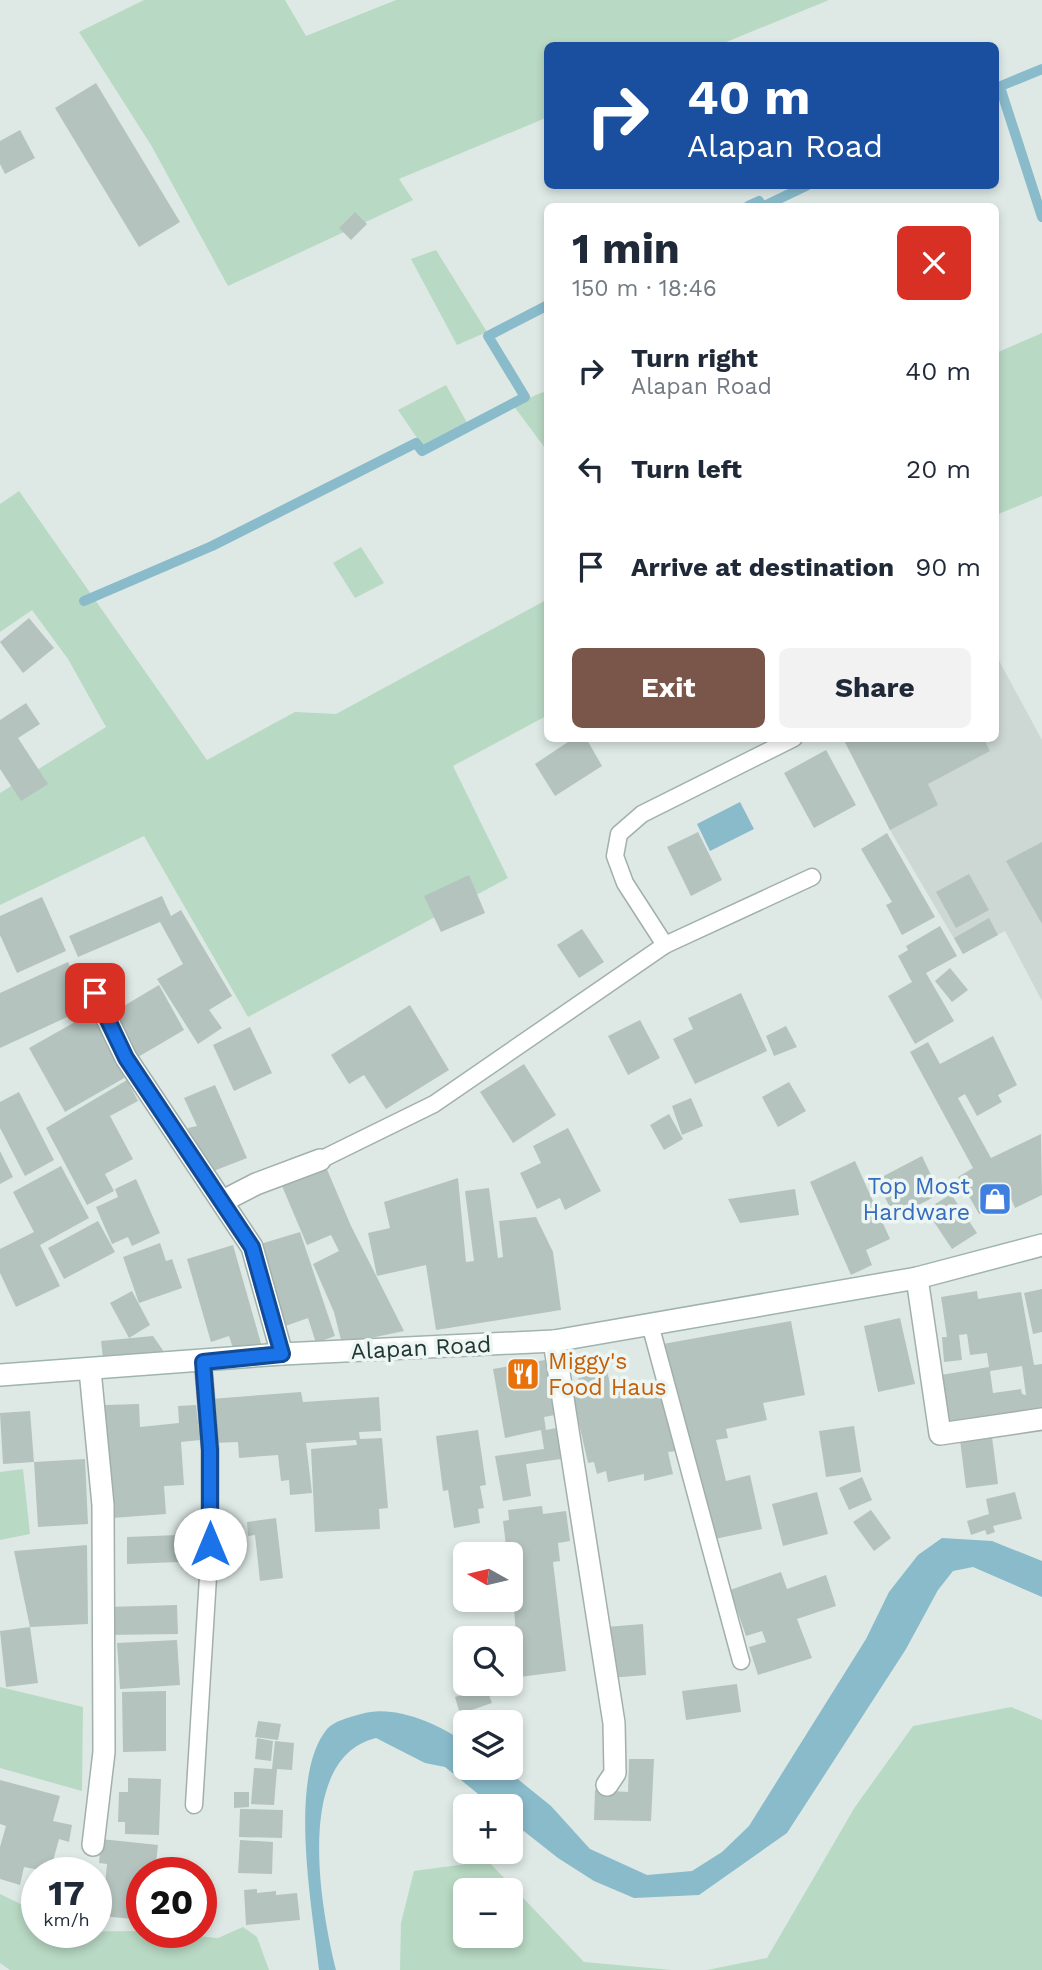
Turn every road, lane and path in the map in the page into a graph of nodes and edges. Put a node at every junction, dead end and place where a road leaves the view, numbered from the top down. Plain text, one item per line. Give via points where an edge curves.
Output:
1 (786, 742) edge
2 (811, 877) dead end
3 (665, 945) junction
4 (95, 993) dead end
5 (320, 1160) joint
6 (223, 1201) junction
7 (1042, 1245) edge
8 (917, 1278) junction
9 (650, 1324) junction
10 (554, 1341) junction
11 (282, 1354) junction
12 (203, 1362) junction
13 (90, 1370) junction
14 (0, 1375) edge
15 (1042, 1419) edge
16 (741, 1661) dead end
17 (607, 1785) dead end
18 (194, 1805) dead end
19 (93, 1845) dead end

1 - 3 lane via 642,814 619,834 615,856 625,883
2 - 3 lane
3 - 5 lane via 433,1104
4 - 6 street via 126,1058
5 - 6 street
6 - 11 street via 252,1247
7 - 8 street, Alapan Road
8 - 9 street, Alapan Road
8 - 15 street via 940,1434
9 - 10 street, Alapan Road
9 - 16 lane
10 - 11 street, Alapan Road
10 - 17 street via 614,1723 615,1773
11 - 12 street, Alapan Road
12 - 13 street, Alapan Road
12 - 18 lane via 210,1450 210,1544
13 - 14 street, Alapan Road
13 - 19 street via 103,1505 104,1752

